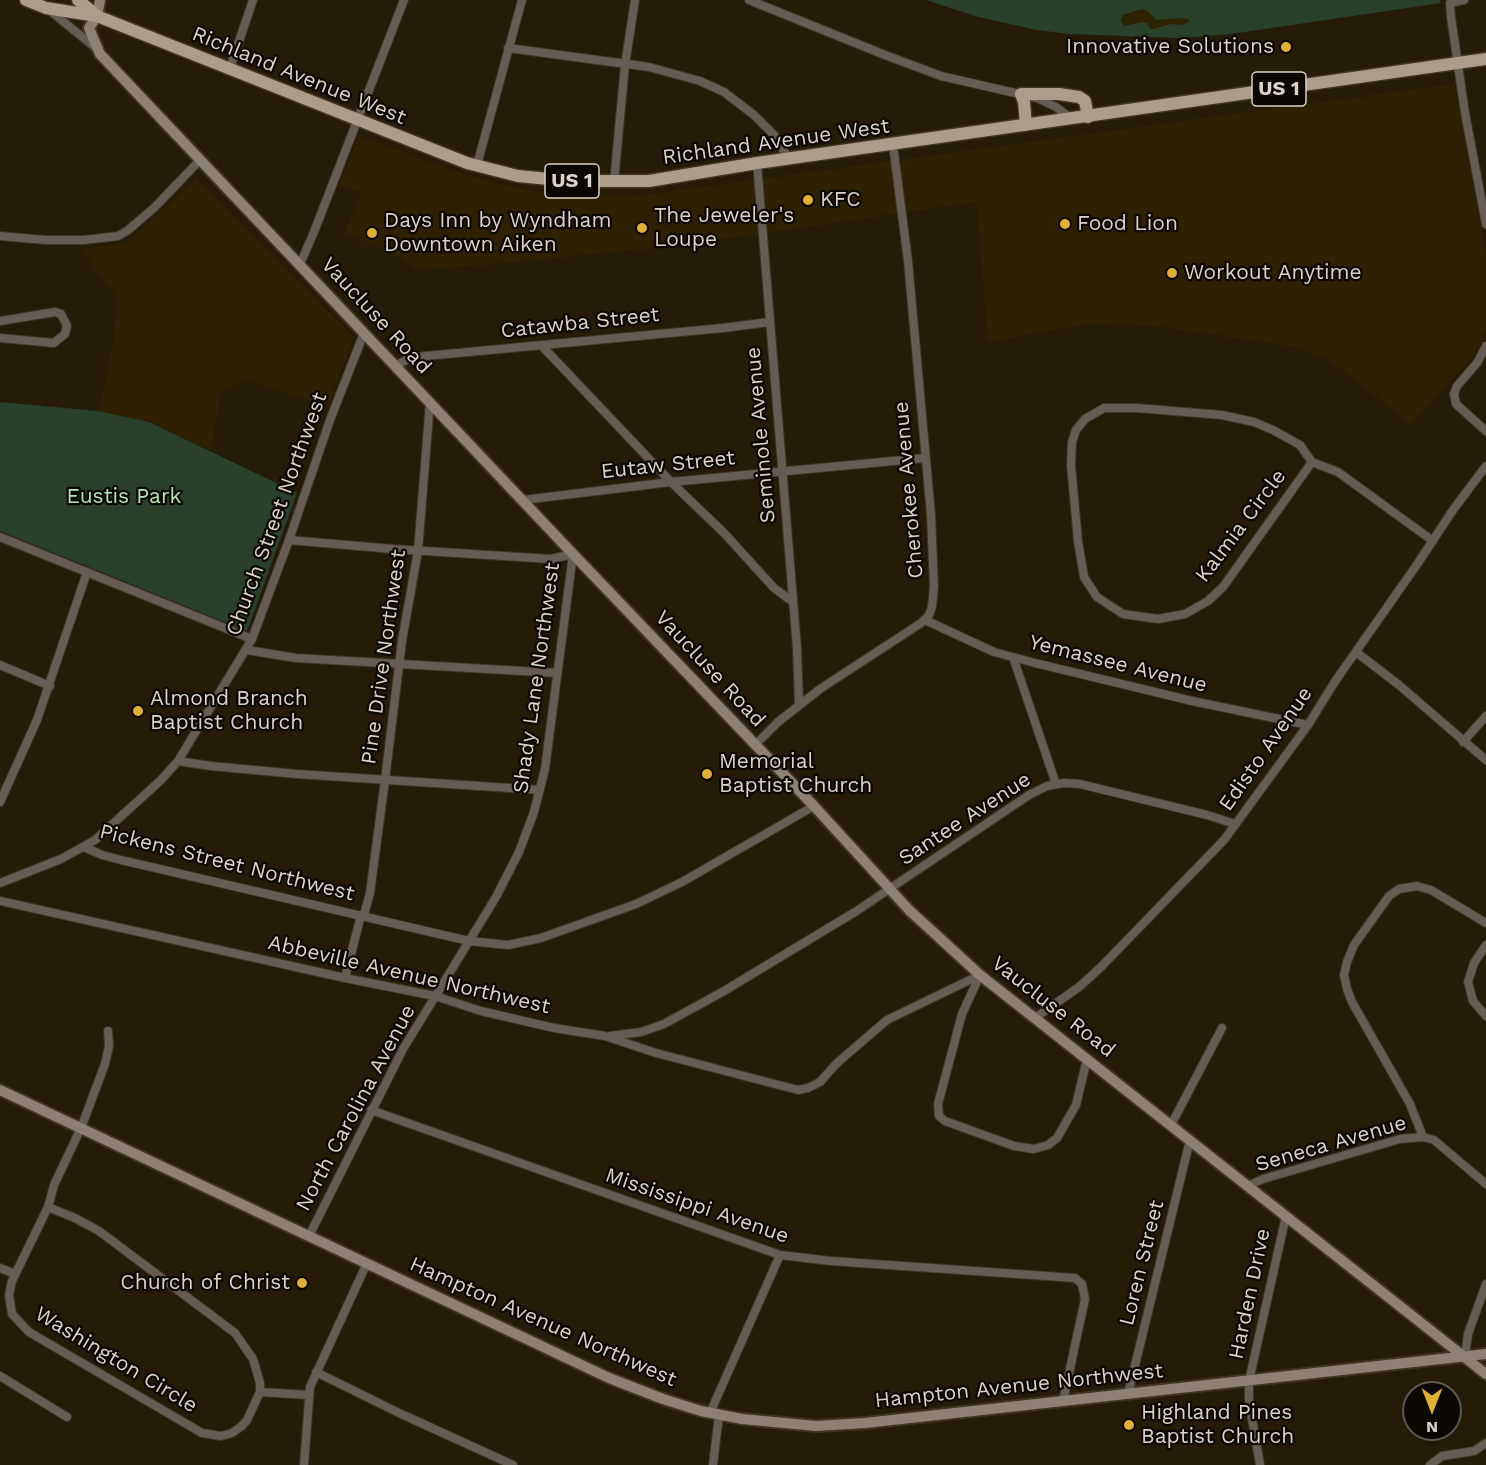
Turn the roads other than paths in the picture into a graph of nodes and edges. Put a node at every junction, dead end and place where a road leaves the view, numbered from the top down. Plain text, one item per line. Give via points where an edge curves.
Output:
1 (26, 0) edge
2 (78, 0) edge
3 (100, 0) edge
4 (253, 0) edge
5 (404, 0) edge
6 (522, 0) edge
7 (635, 0) edge
8 (749, 0) edge
9 (1464, 0) edge
10 (46, 4) edge
11 (96, 16) junction
12 (96, 48) junction
13 (508, 48) junction
14 (1486, 59) edge
15 (1457, 63) junction
16 (625, 65) junction
17 (230, 68) junction
18 (1021, 94) junction
19 (1088, 117) junction
20 (358, 118) junction
21 (1072, 119) junction
22 (1026, 125) junction
23 (893, 145) junction
24 (789, 159) junction
25 (200, 160) junction
26 (757, 164) junction
27 (477, 165) junction
28 (614, 182) junction
29 (1486, 224) edge
30 (0, 236) edge
31 (300, 264) junction
32 (0, 321) edge
33 (769, 322) junction
34 (364, 333) junction
35 (0, 338) edge
36 (542, 345) junction
37 (1486, 346) edge
38 (396, 366) junction
39 (430, 402) junction
40 (1486, 431) edge
41 (925, 458) junction
42 (1312, 462) junction
43 (1486, 466) edge
44 (782, 470) junction
45 (671, 482) junction
46 (523, 500) junction
47 (0, 537) edge
48 (289, 540) junction
49 (1433, 541) junction
50 (418, 550) junction
51 (573, 554) junction
52 (87, 572) junction
53 (793, 602) junction
54 (925, 620) junction
55 (252, 639) junction
56 (247, 650) junction
57 (1356, 652) junction
58 (1013, 657) junction
59 (399, 664) junction
60 (0, 665) edge
61 (557, 672) junction
62 (50, 686) junction
63 (800, 704) junction
64 (1486, 716) edge
65 (1308, 725) junction
66 (1464, 742) junction
67 (755, 745) junction
68 (1486, 760) edge
69 (178, 761) junction
70 (385, 780) junction
71 (1056, 784) junction
72 (540, 790) junction
73 (2, 792) edge
74 (0, 802) edge
75 (814, 806) junction
76 (1235, 824) junction
77 (84, 847) junction
78 (0, 883) edge
79 (890, 889) junction
80 (0, 901) edge
81 (363, 915) junction
82 (1486, 923) edge
83 (469, 940) junction
84 (1486, 945) edge
85 (980, 975) junction
86 (345, 978) junction
87 (435, 996) junction
88 (1486, 1016) edge
89 (1035, 1018) junction
90 (1222, 1028) dead end
91 (108, 1031) dead end
92 (605, 1036) junction
93 (1087, 1059) junction
94 (0, 1090) edge
95 (371, 1110) junction
96 (1171, 1125) junction
97 (81, 1128) junction
98 (1423, 1137) junction
99 (1190, 1140) junction
100 (1486, 1184) edge
101 (1248, 1186) junction
102 (48, 1208) junction
103 (1286, 1216) junction
104 (309, 1236) junction
105 (780, 1255) junction
106 (367, 1263) junction
107 (0, 1268) edge
108 (15, 1274) junction
109 (1486, 1284) edge
110 (1486, 1354) edge
111 (1465, 1356) junction
112 (316, 1372) junction
113 (1486, 1374) edge
114 (0, 1376) edge
115 (1249, 1381) junction
116 (261, 1392) junction
117 (1128, 1394) junction
118 (308, 1395) junction
119 (1063, 1401) junction
120 (714, 1414) junction
121 (67, 1417) dead end
122 (1486, 1443) edge
123 (304, 1465) edge
124 (513, 1465) edge
125 (712, 1465) edge
126 (1260, 1465) edge
127 (1430, 1465) edge

1 - 10 main road, Richland Avenue West / US 1
2 - 11 main road, Richland Avenue West / US 1
3 - 11 street
4 - 17 street
5 - 20 street
6 - 13 street
7 - 16 street
8 - 18 street via 941,76
9 - 15 street via 1450,3
10 - 11 main road, Richland Avenue West / US 1
10 - 12 street
11 - 12 street via 89,28
11 - 17 main road, Richland Avenue West / US 1
12 - 25 street, Vaucluse Road
13 - 16 street
13 - 27 street
14 - 15 main road, Richland Avenue West / US 1
15 - 19 main road, Richland Avenue West / US 1
15 - 29 street
16 - 24 street via 681,74 724,92 774,135
16 - 28 street
17 - 20 main road, Richland Avenue West / US 1
18 - 19 main road via 1079,97 1085,101
18 - 21 street via 1045,102
18 - 22 main road
19 - 21 main road, Richland Avenue West / US 1
20 - 27 main road, Richland Avenue West / US 1
20 - 31 street
21 - 22 main road, Richland Avenue West / US 1
22 - 23 main road, Richland Avenue West / US 1
23 - 24 main road, Richland Avenue West / US 1
23 - 41 street, Cherokee Avenue via 908,252
24 - 26 main road, Richland Avenue West / US 1
25 - 30 street via 155,207 118,236 45,240
25 - 31 street, Vaucluse Road
26 - 28 main road, Richland Avenue West / US 1 via 649,181
26 - 33 street, Seminole Avenue
27 - 28 main road, Richland Avenue West / US 1 via 548,180
31 - 34 street, Vaucluse Road
32 - 35 street via 55,312 61,314 67,326 65,334 54,343
33 - 36 street, Catawba Street
33 - 44 street, Seminole Avenue
34 - 38 street, Vaucluse Road
34 - 48 street, Church Street Northwest
36 - 38 street, Catawba Street via 410,358
36 - 45 street
37 - 40 street via 1454,394 1456,404
38 - 39 street, Vaucluse Road
39 - 46 street, Vaucluse Road
39 - 50 street, Pine Drive Northwest
41 - 44 street, Eutaw Street
41 - 54 street, Cherokee Avenue via 934,587 932,607
42 - 42 street, Kalmia Circle via 1300,445 1254,422 1222,415 1119,407 1092,413 1076,430 1070,454 1082,570 1088,584 1104,603 1123,614 1158,619 1185,614 1223,587
42 - 49 street, Kalmia Circle via 1338,472
43 - 49 street, Edisto Avenue
44 - 45 street, Eutaw Street
44 - 53 street, Seminole Avenue
45 - 46 street, Eutaw Street
45 - 53 street via 774,588
46 - 51 street, Vaucluse Road
47 - 52 street
48 - 50 street
48 - 55 street, Church Street Northwest
49 - 57 street, Edisto Avenue
50 - 51 street via 550,559
50 - 59 street, Pine Drive Northwest
51 - 61 street, Shady Lane Northwest
51 - 67 street, Vaucluse Road
52 - 55 street
52 - 62 street
53 - 63 street, Seminole Avenue
54 - 58 street, Yemassee Avenue
54 - 63 street
55 - 56 street, Church Street Northwest
56 - 59 street
56 - 69 street, Church Street Northwest
57 - 65 street, Edisto Avenue
57 - 66 street
58 - 65 street, Yemassee Avenue via 1160,694
58 - 71 street
59 - 61 street
59 - 70 street, Pine Drive Northwest
60 - 62 street
61 - 72 street, Shady Lane Northwest
62 - 73 street
63 - 67 street
64 - 66 street
65 - 76 street, Edisto Avenue
66 - 68 street
67 - 75 street, Vaucluse Road
69 - 70 street
69 - 77 street, Church Street Northwest
70 - 72 street
70 - 81 street, Pine Drive Northwest via 370,893
71 - 76 street, Santee Avenue via 1080,784
71 - 79 street, Santee Avenue via 1029,795
72 - 83 street, Shady Lane Northwest via 519,852
73 - 74 street
75 - 79 street, Vaucluse Road
75 - 83 street, Pickens Street Northwest via 636,904 518,943 498,945
76 - 89 street, Edisto Avenue via 1113,956 1079,987
77 - 78 street, Church Street Northwest
77 - 81 street, Pickens Street Northwest via 121,860
79 - 85 street, Vaucluse Road
79 - 92 street, Santee Avenue via 664,1024 640,1032
80 - 86 street, Abbeville Avenue Northwest
81 - 83 street, Pickens Street Northwest
81 - 86 street, Pine Drive Northwest
82 - 98 street, Seneca Avenue via 1431,890 1404,887 1384,902 1347,962 1345,981 1349,996 1410,1104
83 - 87 street, Shady Lane Northwest
84 - 88 street via 1468,982 1473,1001
85 - 89 street, Vaucluse Road
85 - 92 street, Abbeville Avenue Northwest via 887,1020 820,1082 798,1090
85 - 93 street via 962,1014 938,1104 939,1116 945,1121 1014,1146 1034,1149 1048,1145 1057,1138 1076,1105
86 - 87 street, Abbeville Avenue Northwest
87 - 92 street, Abbeville Avenue Northwest via 482,1011
87 - 95 street, North Carolina Avenue
89 - 93 street, Vaucluse Road
90 - 96 street
91 - 97 street, Washington Circle via 105,1064
93 - 96 street, Vaucluse Road
94 - 97 street, Hampton Avenue Northwest
95 - 104 street, North Carolina Avenue
95 - 105 street, Mississippi Avenue
96 - 99 street, Vaucluse Road
97 - 102 street, Washington Circle via 54,1185
97 - 104 street, Hampton Avenue Northwest
98 - 100 street, Seneca Avenue via 1434,1140
98 - 101 street, Seneca Avenue via 1400,1139
99 - 101 street, Vaucluse Road
99 - 117 street, Loren Street
101 - 103 street, Vaucluse Road
102 - 108 street, Washington Circle
102 - 116 street via 99,1232 229,1327 253,1359
103 - 111 street, Vaucluse Road
103 - 115 street, Harden Drive
104 - 106 street, Hampton Avenue Northwest
105 - 119 street, Mississippi Avenue via 1075,1278 1082,1284 1085,1299
105 - 120 street
106 - 112 street
106 - 120 street, Hampton Avenue Northwest via 609,1378
107 - 108 street
108 - 116 street, Washington Circle via 10,1309 23,1328 202,1433 221,1436 237,1430 247,1420
109 - 111 street via 1468,1334
110 - 111 street, Hampton Avenue Northwest
111 - 113 street, Vaucluse Road
111 - 115 street, Hampton Avenue Northwest
112 - 118 street
112 - 124 street
114 - 121 street
115 - 117 street, Hampton Avenue Northwest
115 - 126 street, Harden Drive
116 - 118 street
117 - 119 street, Hampton Avenue Northwest
118 - 123 street
119 - 120 street, Hampton Avenue Northwest via 844,1425 779,1424
120 - 125 street
122 - 127 street via 1474,1451 1442,1456

